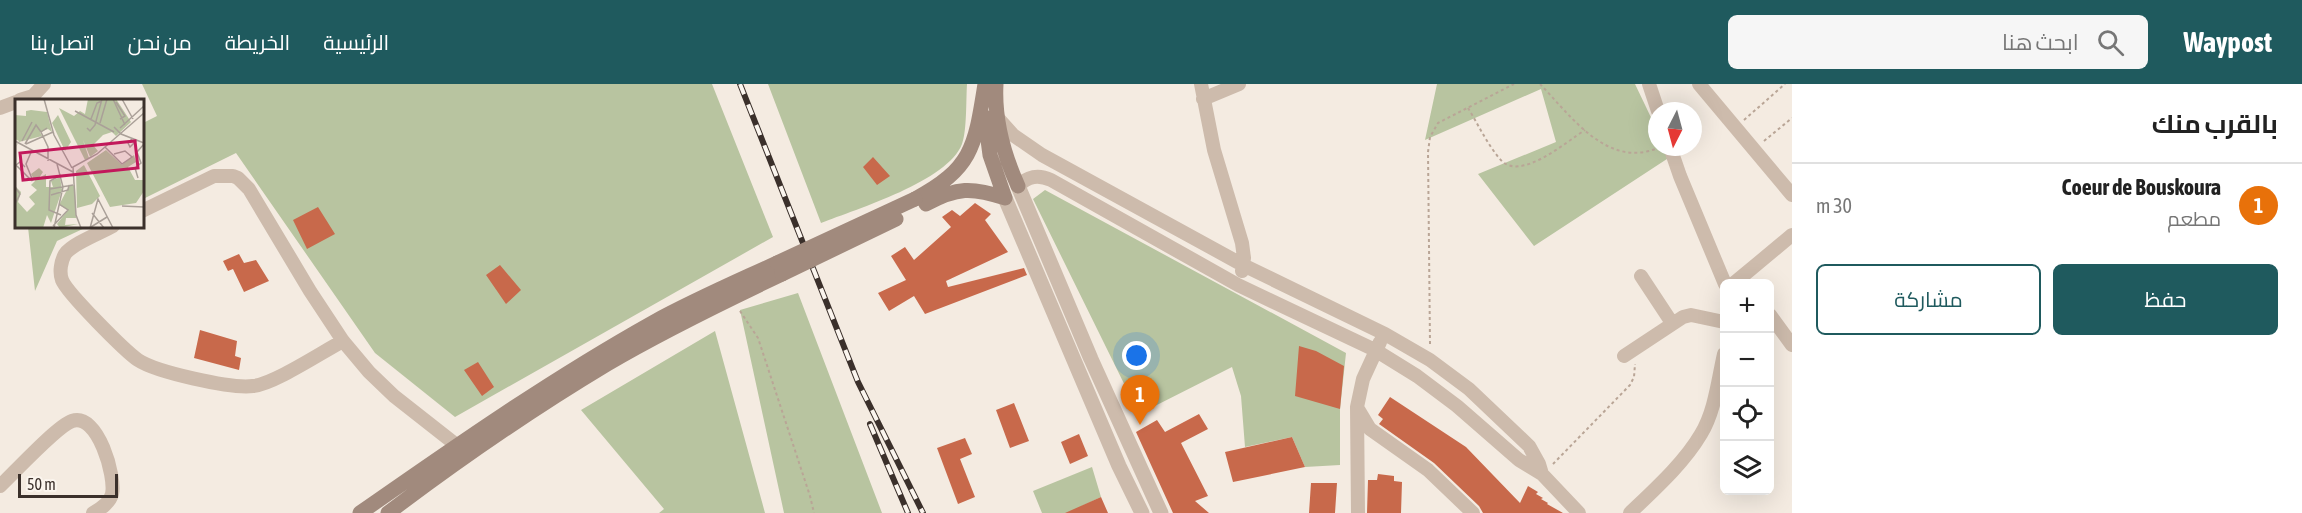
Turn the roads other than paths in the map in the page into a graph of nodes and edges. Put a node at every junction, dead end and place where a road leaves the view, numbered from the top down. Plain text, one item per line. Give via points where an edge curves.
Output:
1 (44, 84) edge
2 (986, 84) edge
3 (996, 84) edge
4 (1201, 84) edge
5 (1239, 84) edge
6 (1649, 84) edge
7 (1699, 84) edge
8 (25, 99) edge
9 (1203, 99) junction
10 (15, 102) edge
11 (1655, 102) edge
12 (0, 108) edge
13 (996, 116) junction
14 (1042, 155) junction
15 (1673, 156) edge
16 (1036, 176) junction
17 (1018, 186) junction
18 (1792, 195) edge
19 (1005, 198) junction
20 (916, 204) junction
21 (144, 210) edge
22 (109, 228) edge
23 (1792, 235) edge
24 (1243, 265) junction
25 (780, 268) junction
26 (1641, 276) dead end
27 (1723, 279) edge
28 (1742, 279) edge
29 (1238, 285) junction
30 (1774, 320) edge
31 (1720, 321) edge
32 (1672, 323) junction
33 (1385, 334) junction
34 (343, 341) junction
35 (1792, 345) edge
36 (1376, 350) junction
37 (1629, 353) road end
38 (1720, 373) edge
39 (1357, 407) junction
40 (456, 445) junction
41 (470, 454) junction
42 (1542, 474) junction
43 (0, 486) edge
44 (93, 513) edge
45 (360, 513) edge
46 (388, 513) edge
47 (1142, 513) edge
48 (1161, 513) edge
49 (1358, 513) edge
50 (1473, 513) edge
51 (1579, 513) edge
52 (1630, 513) edge

1 - 8 street
2 - 19 main road via 988,146
2 - 20 main road via 977,133 965,160
3 - 13 main road
4 - 9 street
5 - 9 street
6 - 11 street
7 - 18 street
9 - 24 street via 1242,243
10 - 12 street
13 - 14 street via 1012,135
13 - 17 main road
14 - 16 street
14 - 24 street
15 - 27 street
16 - 17 street
16 - 29 street via 1051,180
17 - 48 street
19 - 20 main road via 978,190 957,190
19 - 47 street
20 - 25 main road, bridge
21 - 34 street via 214,176 238,178 249,189
22 - 34 street via 71,248 61,273 69,292 138,360 212,382 252,386 267,382
23 - 28 street
24 - 29 street
24 - 33 street
25 - 40 main road via 705,296 646,327
25 - 41 main road via 606,365
26 - 32 street
29 - 36 street
30 - 35 street
31 - 32 street via 1691,315
32 - 37 street
33 - 36 street
33 - 42 street via 1469,389 1529,446
34 - 40 street via 394,396
36 - 39 street via 1363,379
36 - 42 street via 1437,390 1519,460
38 - 52 street via 1701,434
39 - 49 street
39 - 50 street via 1370,429 1428,470
40 - 41 street
40 - 45 main road
41 - 46 main road
42 - 51 street
43 - 44 street via 59,430 81,420 100,438 111,482 112,494

